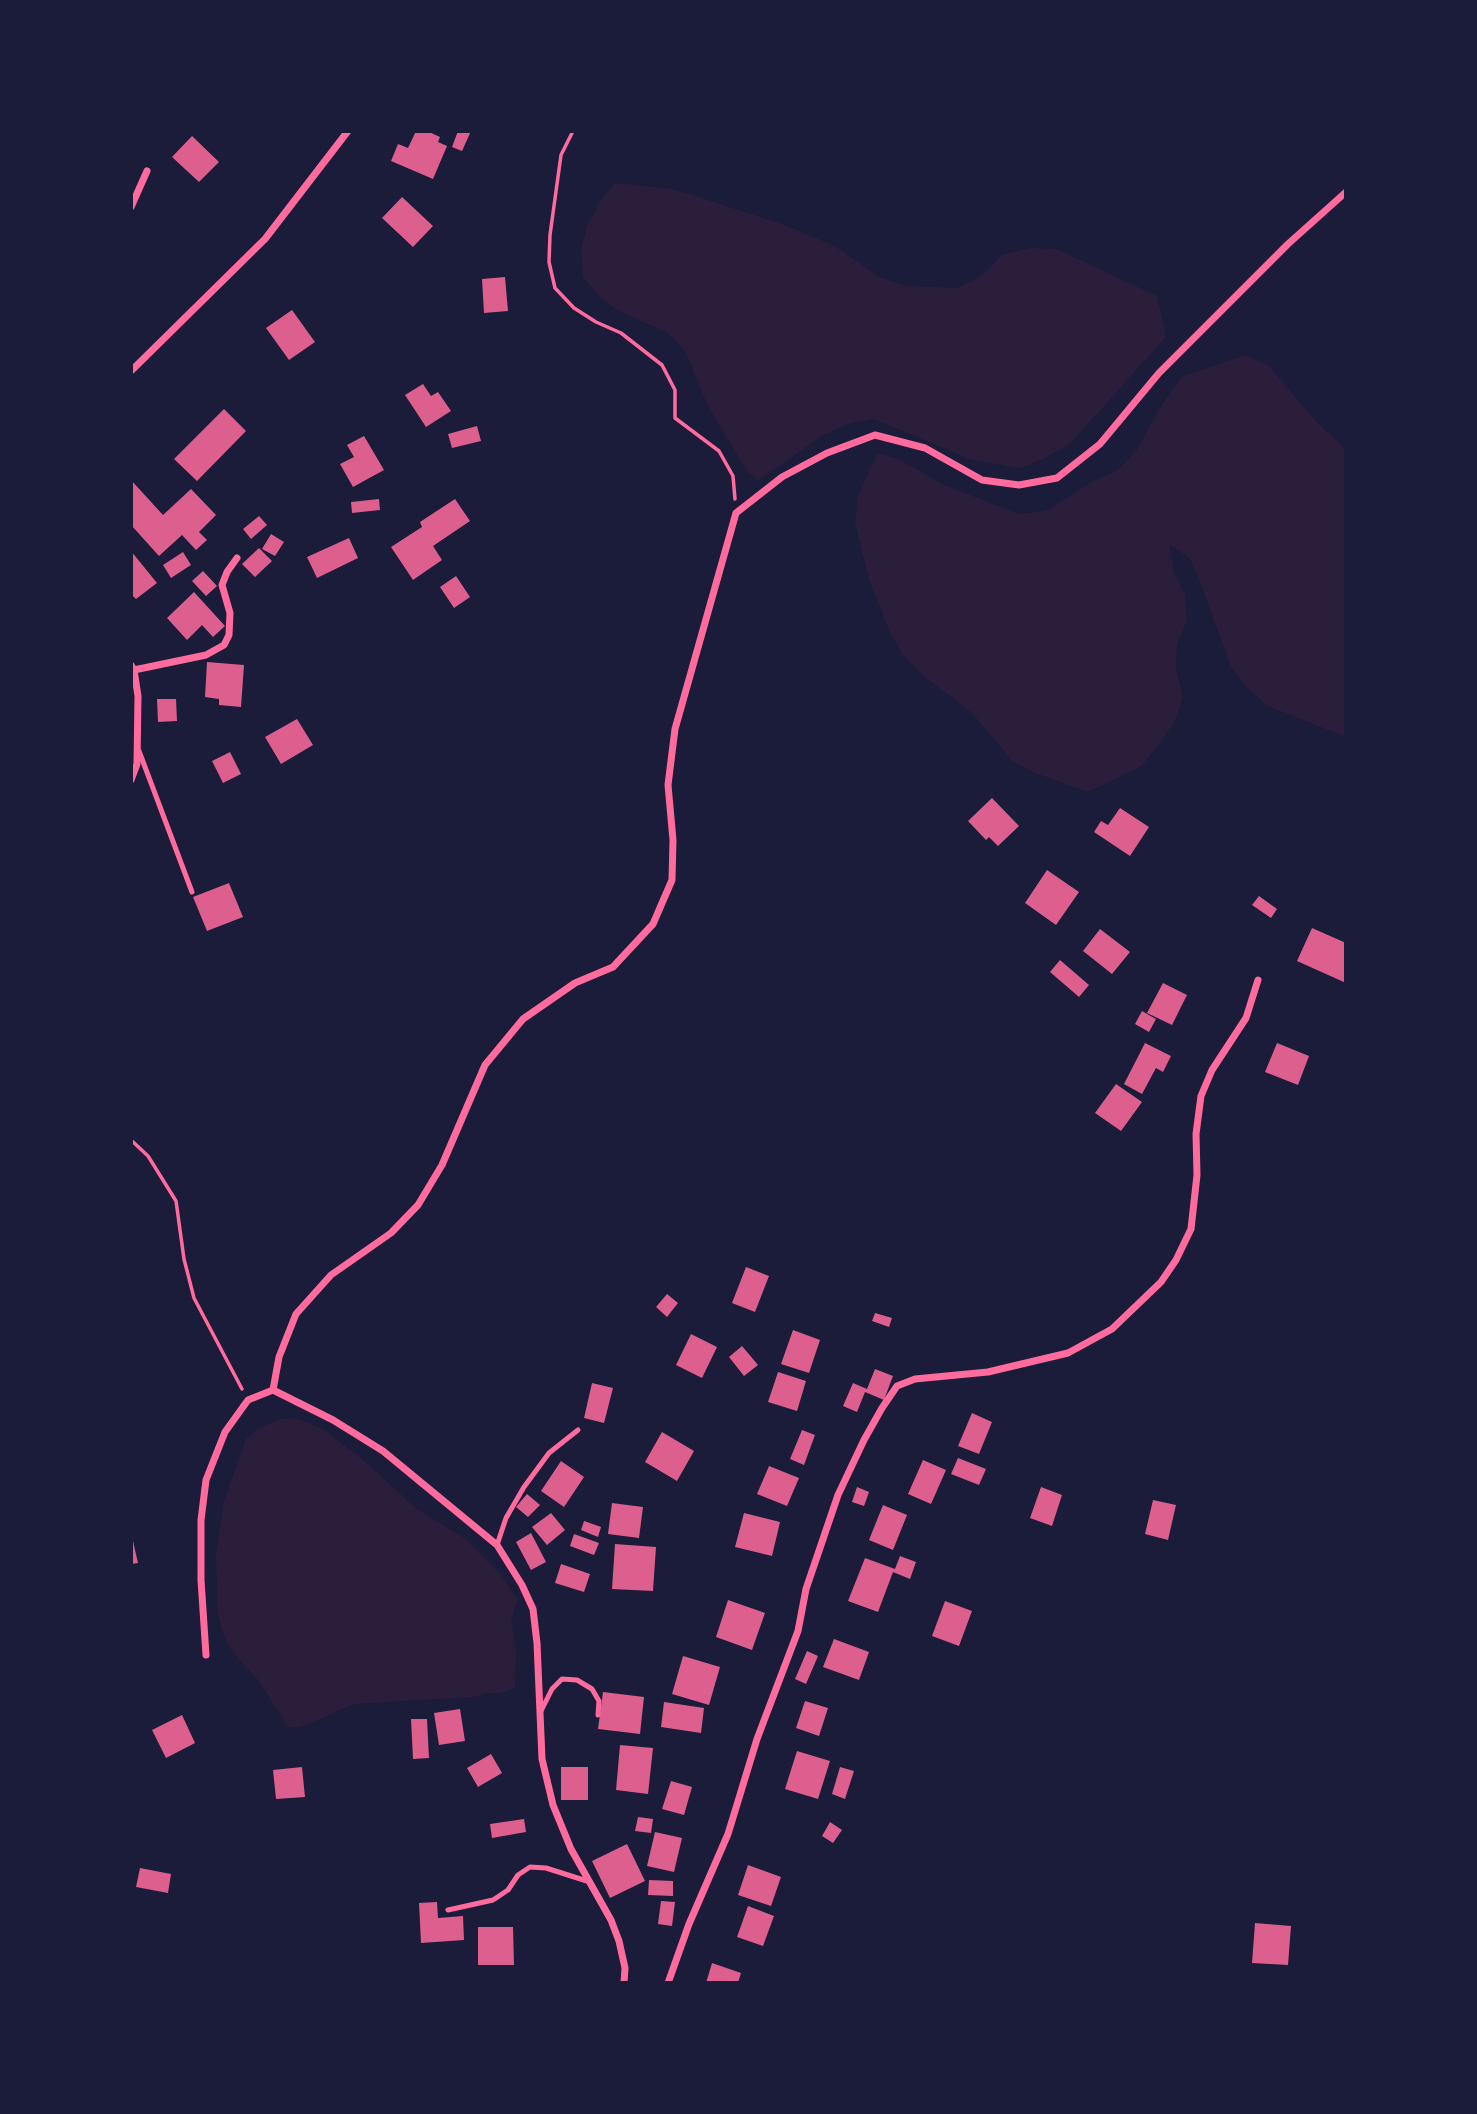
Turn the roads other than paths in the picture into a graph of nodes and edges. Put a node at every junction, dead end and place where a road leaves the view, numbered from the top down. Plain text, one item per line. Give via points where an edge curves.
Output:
1 (348, 131) edge
2 (147, 171) dead end
3 (1346, 192) edge
4 (131, 207) edge
5 (131, 371) edge
6 (237, 558) dead end
7 (133, 668) edge
8 (137, 746) junction
9 (131, 780) edge
10 (192, 892) dead end
11 (1258, 980) dead end
12 (274, 1390) junction
13 (578, 1430) dead end
14 (497, 1545) junction
15 (206, 1655) dead end
16 (539, 1714) junction
17 (598, 1715) dead end
18 (590, 1882) junction
19 (448, 1910) dead end
20 (624, 1983) edge
21 (668, 1983) edge

1 - 5 street via 265,239
2 - 4 street
3 - 12 street via 1158,373 1100,444 1057,478 1019,485 982,480 925,448 874,435 782,477 736,513 675,729 668,785 672,880 653,924 612,967 575,983 523,1019 485,1065 442,1165 418,1205 391,1233 331,1275 296,1314 279,1357
6 - 7 street via 222,585 230,613 224,645 206,655
7 - 8 street via 138,696
8 - 9 street
8 - 10 lane
11 - 21 street via 1246,1018 1212,1070 1202,1096 1191,1229 1161,1282 1112,1329 1068,1353 988,1372 915,1379 897,1386 882,1408 838,1495 806,1589 798,1631 757,1740 729,1834
12 - 14 street via 383,1451
12 - 15 street via 248,1401 225,1432 206,1480 201,1520
13 - 14 lane via 549,1453 524,1487
14 - 16 street via 533,1609
16 - 17 lane via 562,1679 592,1689 599,1700
16 - 18 street via 541,1759 553,1805
18 - 19 lane via 530,1867 493,1900
18 - 20 street via 619,1941

